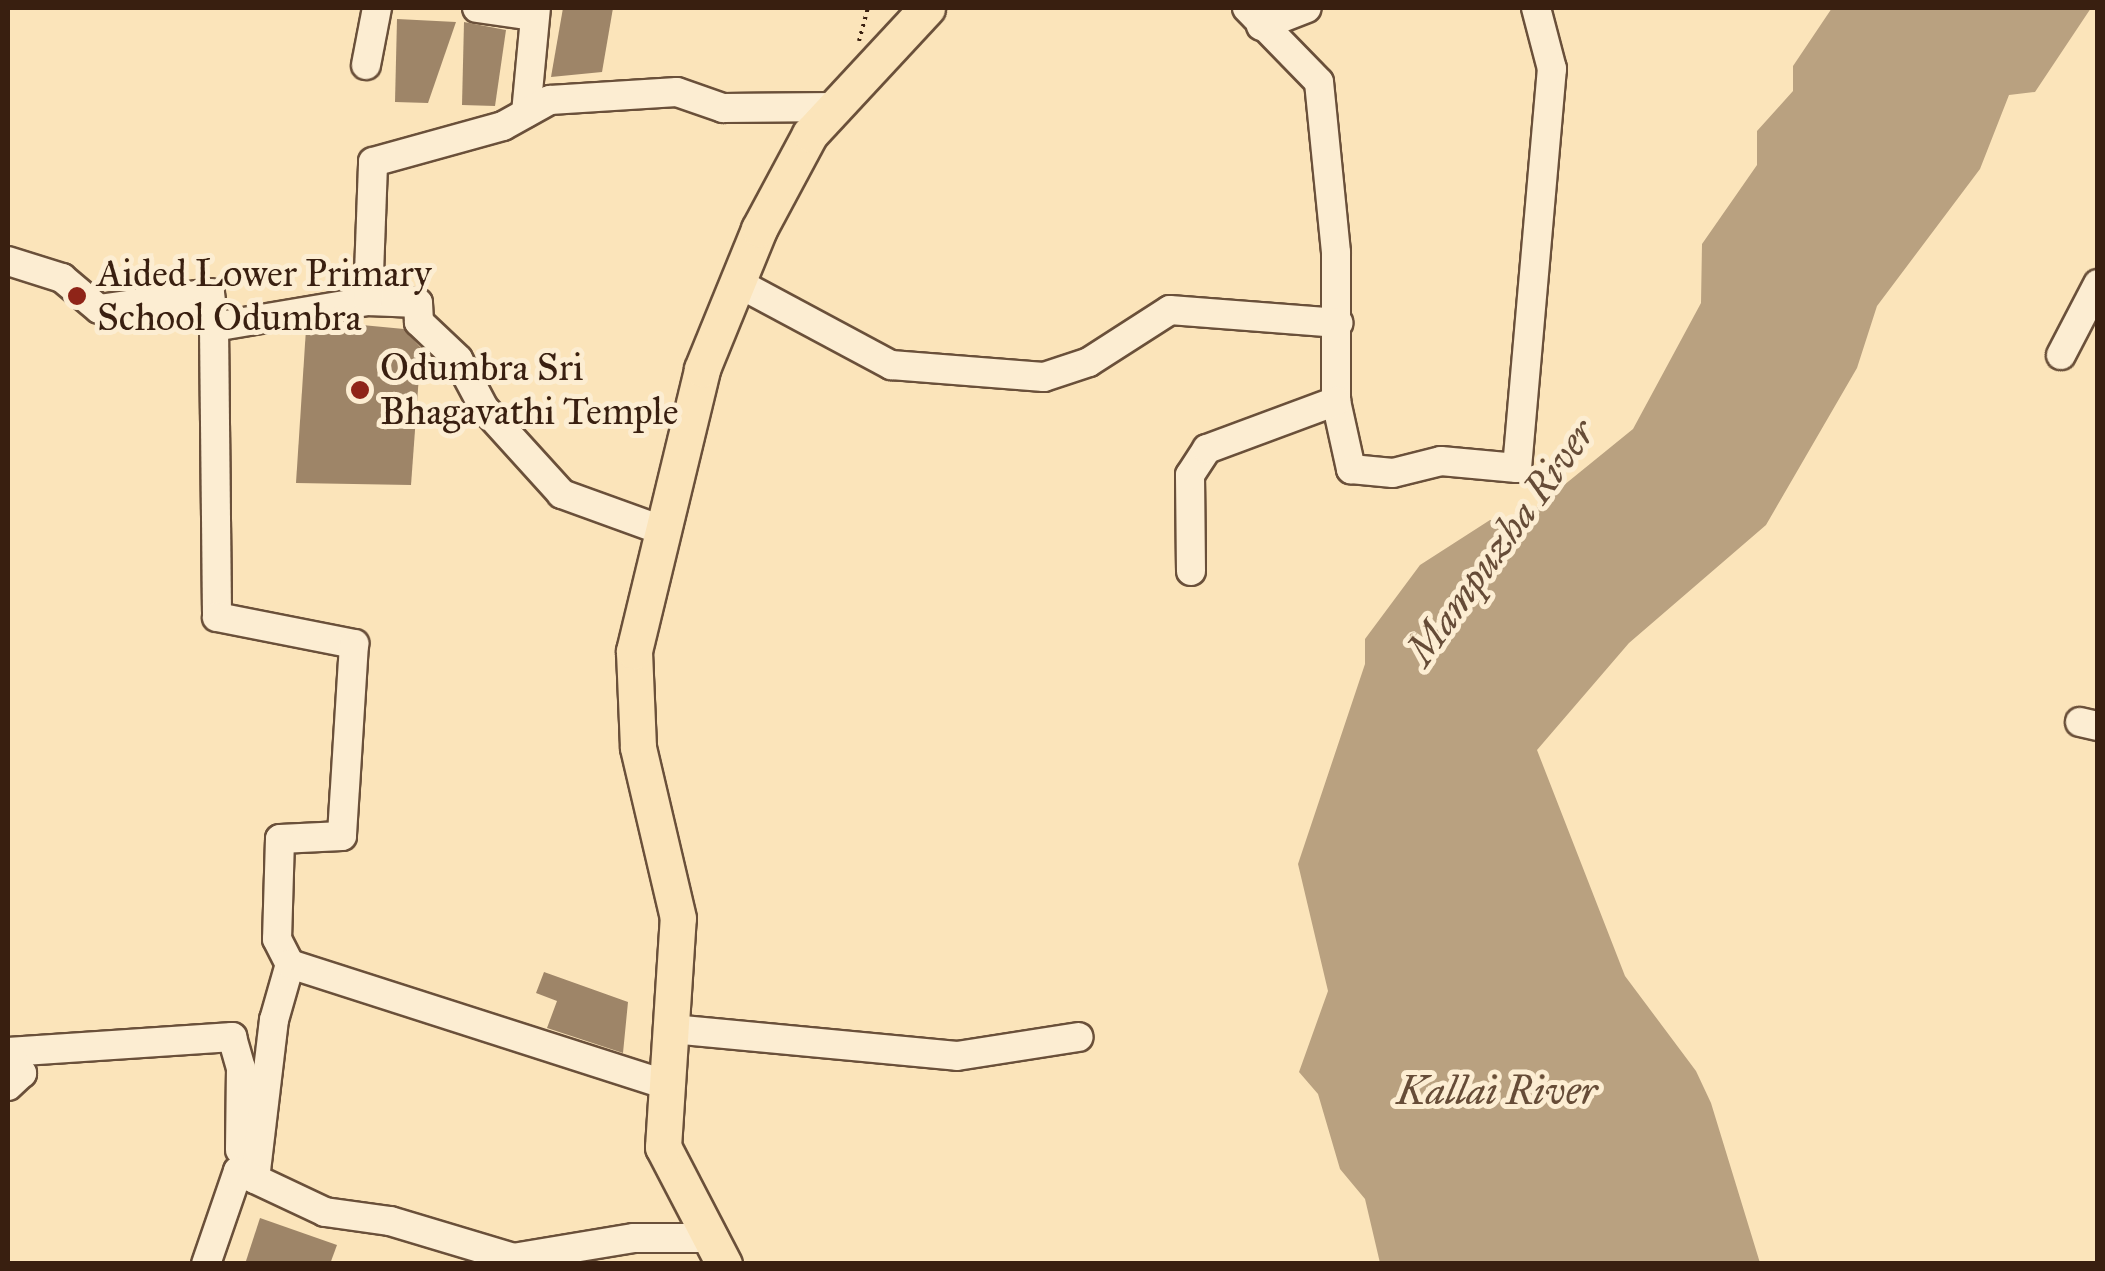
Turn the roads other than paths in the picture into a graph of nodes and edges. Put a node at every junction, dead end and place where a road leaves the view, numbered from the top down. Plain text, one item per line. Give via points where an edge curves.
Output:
1 (377, 8) edge
2 (477, 8) edge
3 (927, 8) edge
4 (1306, 8) edge
5 (1536, 8) edge
6 (535, 12) edge
7 (1254, 17) edge
8 (366, 65) dead end
9 (835, 107) junction
10 (526, 114) junction
11 (8, 262) edge
12 (736, 282) junction
13 (2098, 284) edge
14 (368, 302) junction
15 (1339, 323) junction
16 (214, 327) junction
17 (2061, 354) dead end
18 (1336, 401) junction
19 (664, 530) junction
20 (1191, 571) dead end
21 (290, 964) junction
22 (672, 1028) junction
23 (1078, 1037) dead end
24 (8, 1053) edge
25 (8, 1086) edge
26 (669, 1086) junction
27 (247, 1175) junction
28 (719, 1251) edge
29 (206, 1264) edge

1 - 8 street
2 - 6 street
3 - 9 main road
4 - 7 street
5 - 18 street via 1552,69 1517,468 1441,461 1392,472 1351,469
6 - 10 street
7 - 15 street via 1319,82
9 - 10 street via 724,108 676,92 550,100
9 - 12 main road via 810,134
10 - 14 street via 420,154 373,162
11 - 16 street via 62,278 99,309 210,293
12 - 15 street via 891,364 1044,377 1090,362 1170,310
12 - 19 main road via 702,369
13 - 17 street
14 - 16 street
14 - 19 street via 418,303 419,322 458,358 484,408 562,494
15 - 18 street
16 - 21 street via 216,617 354,644 342,836 280,839 276,939
18 - 20 street via 1207,449 1190,476
19 - 22 main road via 634,651 634,695 638,747 678,918
21 - 26 street
21 - 27 street
22 - 23 street via 957,1056
22 - 26 main road
24 - 25 street via 22,1073
24 - 27 street via 232,1037
26 - 28 main road via 663,1147
27 - 28 street via 325,1212 390,1220 513,1258 634,1238
27 - 29 street

